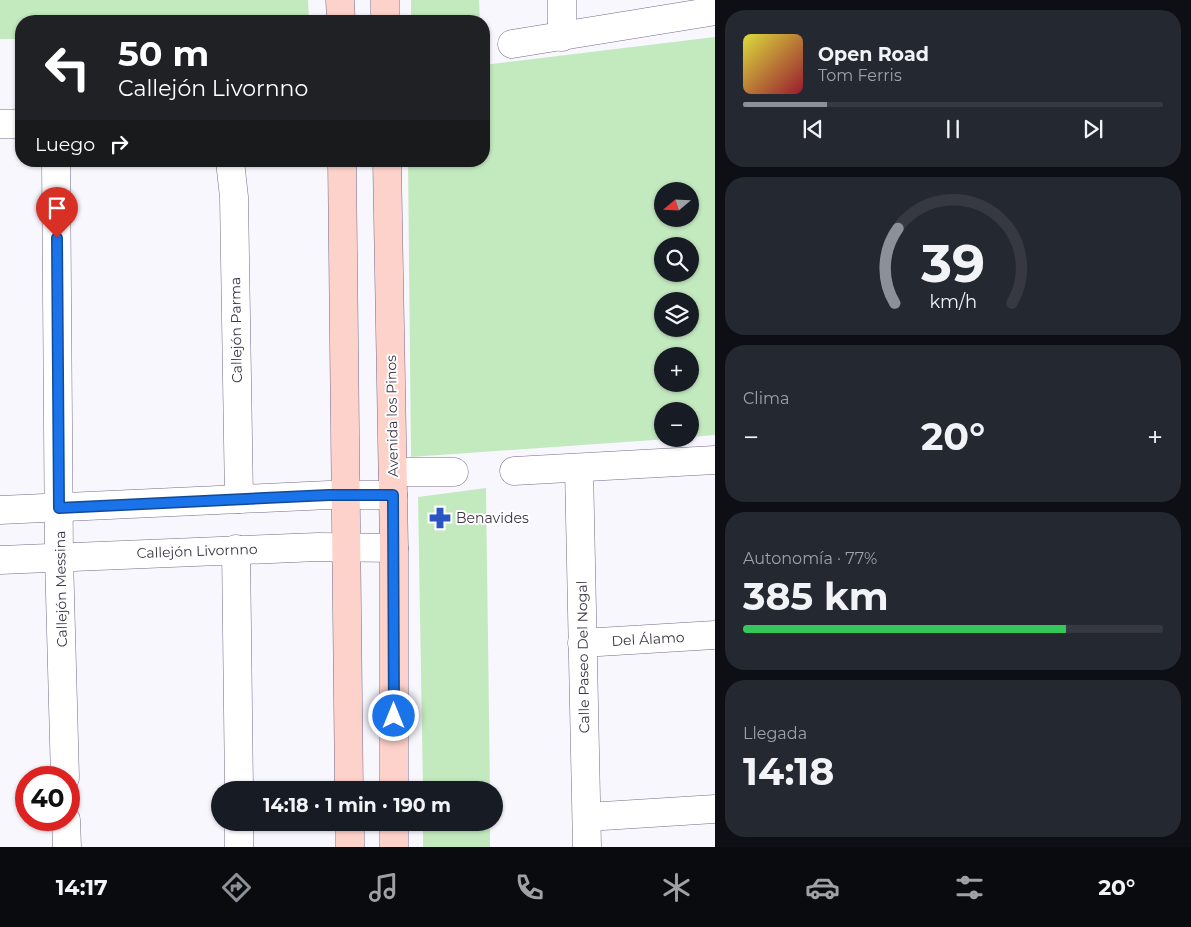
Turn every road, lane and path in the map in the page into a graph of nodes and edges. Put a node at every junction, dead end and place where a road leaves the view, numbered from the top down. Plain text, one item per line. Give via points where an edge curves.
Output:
1 (340, 0) edge
2 (385, 0) edge
3 (562, 0) edge
4 (715, 11) edge
5 (341, 15) edge
6 (385, 15) edge
7 (562, 37) junction
8 (512, 44) dead end
9 (0, 124) edge
10 (15, 124) edge
11 (56, 167) edge
12 (231, 167) edge
13 (342, 167) edge
14 (388, 167) edge
15 (715, 460) edge
16 (579, 468) junction
17 (514, 471) dead end
18 (454, 472) dead end
19 (393, 483) junction
20 (346, 495) junction
21 (238, 499) junction
22 (59, 508) junction
23 (0, 510) edge
24 (346, 546) junction
25 (394, 548) junction
26 (236, 549) junction
27 (60, 557) junction
28 (0, 560) edge
29 (715, 635) edge
30 (582, 643) junction
31 (65, 766) edge
32 (239, 781) edge
33 (349, 781) edge
34 (394, 781) edge
35 (715, 809) edge
36 (587, 818) junction
37 (66, 831) edge
38 (239, 831) edge
39 (350, 831) edge
40 (394, 831) edge
41 (67, 847) edge
42 (239, 847) edge
43 (350, 847) edge
44 (394, 847) edge
45 (587, 847) edge

1 - 5 street
2 - 6 street
3 - 7 street
4 - 7 street
7 - 8 street
9 - 10 street
11 - 22 street, Callejón Messina
12 - 21 street, Callejón Parma via 234,197
13 - 20 street
14 - 19 street, Avenida los Pinos
15 - 16 street
16 - 17 street
16 - 30 street, Calle Paseo Del Nogal
18 - 19 street
19 - 20 street
19 - 25 street, Avenida los Pinos
20 - 21 street
20 - 24 street
21 - 22 street
22 - 23 street
22 - 27 street, Callejón Messina
24 - 25 street, Callejón Livornno
24 - 26 street, Callejón Livornno
24 - 33 street
25 - 34 street, Avenida los Pinos
26 - 27 street, Callejón Livornno
26 - 32 street
27 - 28 street, Callejón Livornno
27 - 31 street, Callejón Messina
29 - 30 street, Del Álamo
30 - 36 street, Calle Paseo Del Nogal
35 - 36 street
36 - 45 street, Calle Paseo Del Nogal
37 - 41 street
38 - 42 street
39 - 43 street
40 - 44 street

